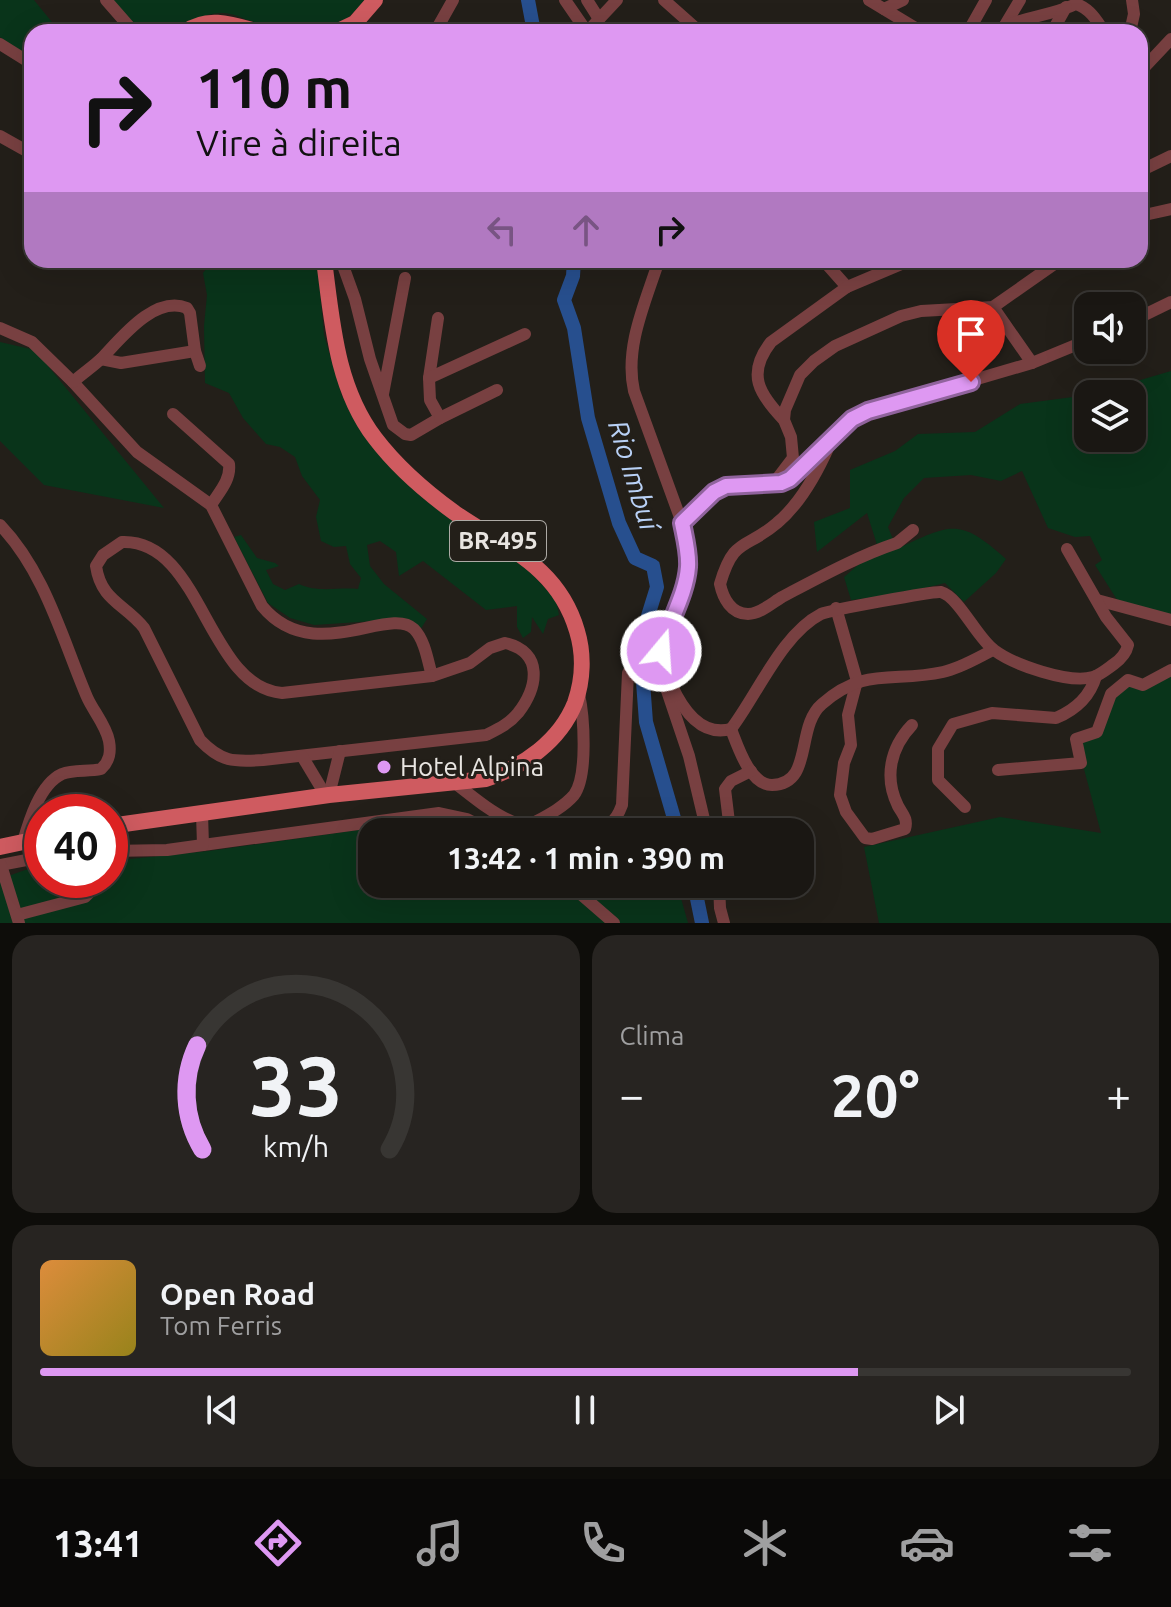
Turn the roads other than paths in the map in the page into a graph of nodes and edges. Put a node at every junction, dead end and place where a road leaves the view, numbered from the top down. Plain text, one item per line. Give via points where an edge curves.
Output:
1 (106, 0) edge
2 (375, 0) edge
3 (453, 0) edge
4 (565, 0) edge
5 (587, 0) edge
6 (617, 0) edge
7 (664, 0) edge
8 (869, 0) edge
9 (903, 0) edge
10 (986, 0) edge
11 (1020, 0) edge
12 (1132, 0) edge
13 (1066, 5) edge
14 (884, 9) junction
15 (599, 19) junction
16 (127, 24) edge
17 (204, 24) edge
18 (228, 24) edge
19 (353, 24) edge
20 (440, 24) edge
21 (582, 24) edge
22 (594, 24) edge
23 (691, 24) edge
24 (909, 24) edge
25 (972, 24) edge
26 (1003, 24) edge
27 (1014, 24) edge
28 (1056, 24) edge
29 (1098, 24) edge
30 (1132, 24) edge
31 (1171, 39) edge
32 (0, 44) edge
33 (24, 59) edge
34 (1148, 63) edge
35 (0, 136) edge
36 (24, 150) edge
37 (1171, 156) edge
38 (1148, 167) edge
39 (1171, 209) edge
40 (1148, 214) edge
41 (325, 268) edge
42 (343, 268) edge
43 (657, 268) edge
44 (830, 268) edge
45 (887, 268) edge
46 (1049, 268) edge
47 (405, 278) dead end
48 (847, 287) junction
49 (1171, 302) edge
50 (993, 307) junction
51 (1146, 314) edge
52 (438, 318) dead end
53 (0, 328) edge
54 (525, 334) dead end
55 (1074, 346) edge
56 (195, 351) junction
57 (101, 359) junction
58 (1032, 363) junction
59 (200, 366) dead end
60 (429, 378) junction
61 (73, 382) junction
62 (497, 390) dead end
63 (382, 397) junction
64 (173, 414) dead end
65 (440, 418) junction
66 (784, 420) junction
67 (834, 435) junction
68 (774, 483) junction
69 (211, 505) junction
70 (682, 523) junction
71 (0, 525) edge
72 (913, 530) dead end
73 (1067, 549) dead end
74 (1097, 600) junction
75 (836, 608) junction
76 (1171, 620) edge
77 (993, 650) junction
78 (649, 664) junction
79 (1171, 670) edge
80 (432, 676) junction
81 (1096, 676) junction
82 (857, 681) junction
83 (579, 691) junction
84 (912, 725) dead end
85 (731, 729) junction
86 (340, 751) junction
87 (302, 756) junction
88 (998, 770) dead end
89 (751, 771) junction
90 (455, 783) junction
91 (328, 796) junction
92 (965, 807) dead end
93 (202, 814) junction
94 (402, 818) edge
95 (462, 818) edge
96 (500, 818) edge
97 (540, 818) edge
98 (616, 818) edge
99 (704, 818) edge
100 (729, 818) edge
101 (128, 824) edge
102 (358, 824) edge
103 (23, 842) joint
104 (203, 845) junction
105 (0, 847) edge
106 (128, 851) edge
107 (24, 860) edge
108 (0, 865) edge
109 (82, 898) edge
110 (585, 898) edge
111 (720, 898) edge
112 (18, 919) edge
113 (614, 923) edge
114 (724, 923) edge

1 - 16 street
2 - 19 main road
3 - 20 street
4 - 21 street
5 - 15 street
6 - 15 street
7 - 23 street
8 - 14 street
9 - 14 street
10 - 25 street
11 - 26 street
12 - 30 street
13 - 27 street
13 - 28 street
13 - 29 street via 1083,6
14 - 24 street
15 - 22 street
17 - 18 main road
31 - 34 street
32 - 33 street
35 - 36 street
37 - 38 street
39 - 40 street
41 - 83 main road, BR-495 via 332,334 358,411 375,438 418,483 551,580 565,598 579,635
42 - 63 street
43 - 70 street via 630,371
44 - 48 street
45 - 48 street
46 - 50 street
47 - 63 street
48 - 66 street via 762,354 758,384
49 - 51 street
50 - 58 street
50 - 66 street via 921,311 835,346 800,375
52 - 60 street
53 - 61 street via 32,342
54 - 60 street
55 - 58 street
56 - 57 street via 121,363
56 - 57 street via 190,313 179,306 133,324
56 - 59 street
57 - 61 street
58 - 67 street via 868,411
60 - 65 street via 430,400
61 - 69 street via 137,452
62 - 65 street
63 - 65 street via 393,425 405,434
64 - 69 street via 229,464 230,472
66 - 68 street via 793,458
67 - 68 street via 799,472
67 - 72 street via 811,480 778,522 734,551 720,584 728,604 742,613 760,611 897,543
68 - 70 street via 726,486
69 - 80 street via 273,619 317,634 409,626 420,638
70 - 78 street via 687,576
71 - 103 street via 42,588 110,744 110,756 101,769 63,774 52,781
73 - 74 street
74 - 76 street
74 - 81 street via 1128,645 1119,660
75 - 77 street via 945,593
75 - 82 street
75 - 85 street via 801,629
77 - 81 street via 1061,677
77 - 82 street via 941,672
78 - 85 street via 663,667 692,719 703,727
78 - 98 street via 630,669 627,681 622,805
78 - 99 street via 689,756
79 - 88 street via 1143,685 1128,680 1111,694 1097,732 1076,739 1081,763
80 - 86 street via 505,643 525,650 534,674 517,714 486,735
80 - 87 street via 282,693 262,689 230,658 170,564 130,542 103,555 96,566 103,591 144,628 200,740 212,753 241,762
81 - 92 street via 1087,696 1056,718 992,713 953,724 938,749 938,780
82 - 84 street via 840,795 861,835 872,839 905,829 890,772 892,756
82 - 89 street via 813,715 793,778 768,785
83 - 90 main road, BR-495 via 551,739 534,755 507,772
83 - 97 street via 579,784 572,798
85 - 89 street
86 - 87 street
86 - 91 street
87 - 91 street
89 - 100 street via 725,789
90 - 91 main road, BR-495
90 - 96 street
91 - 93 main road, BR-495
93 - 101 main road, BR-495
93 - 104 street
94 - 95 street via 439,813
102 - 104 street
103 - 105 main road
104 - 106 street
107 - 108 street
108 - 112 street
109 - 112 street
110 - 113 street
111 - 114 street

